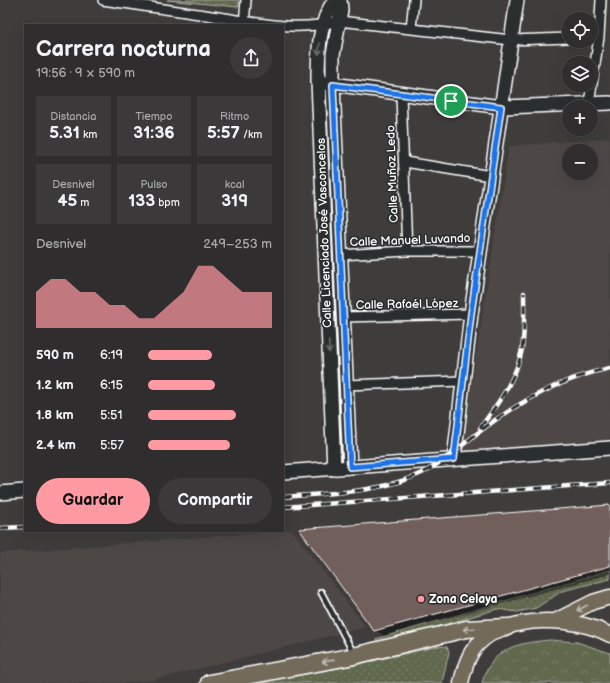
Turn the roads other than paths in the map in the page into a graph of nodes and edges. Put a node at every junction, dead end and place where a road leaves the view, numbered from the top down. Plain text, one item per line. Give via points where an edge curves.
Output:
1 (104, 0) edge
2 (246, 0) edge
3 (336, 0) edge
4 (340, 0) edge
5 (414, 0) edge
6 (518, 0) edge
7 (601, 0) edge
8 (598, 18) edge
9 (339, 21) junction
10 (244, 23) edge
11 (259, 24) edge
12 (323, 25) junction
13 (284, 26) edge
14 (411, 28) junction
15 (562, 38) edge
16 (511, 40) junction
17 (594, 48) edge
18 (318, 81) junction
19 (333, 85) junction
20 (401, 95) junction
21 (589, 100) edge
22 (610, 103) edge
23 (598, 104) edge
24 (562, 105) edge
25 (501, 107) junction
26 (404, 162) junction
27 (491, 176) junction
28 (407, 251) junction
29 (481, 251) junction
30 (340, 255) junction
31 (471, 314) junction
32 (342, 317) junction
33 (463, 381) junction
34 (345, 385) junction
35 (610, 448) edge
36 (454, 459) junction
37 (350, 467) junction
38 (334, 469) junction
39 (284, 472) edge
40 (24, 491) edge
41 (0, 493) edge
42 (321, 592) dead end
43 (610, 597) edge
44 (555, 621) junction
45 (508, 627) junction
46 (610, 634) edge
47 (355, 656) junction
48 (209, 683) edge
49 (461, 683) edge

1 - 10 street
2 - 10 street
3 - 12 street, Calle Licenciado José Vasconcelos via 329,8
4 - 9 street, Calle Licenciado José Vasconcelos
5 - 14 street
6 - 16 street
7 - 8 street
9 - 12 street
9 - 14 street
9 - 19 street, Calle Licenciado José Vasconcelos via 333,55
10 - 11 street
12 - 13 street
12 -> 18 street, Calle Licenciado José Vasconcelos via 318,55
14 - 16 street
15 - 16 street
16 - 25 street
17 - 21 street
18 - 19 street
18 -> 38 street, Calle Licenciado José Vasconcelos
19 - 20 street
19 - 30 street, Calle Licenciado José Vasconcelos
20 - 25 street
20 - 26 street, Calle Muñoz Ledo
22 - 23 street
24 - 25 street
25 - 27 street
26 - 27 street
26 - 28 street, Calle Muñoz Ledo
27 - 29 street
28 - 29 street, Calle Manuel Luvando
28 - 30 street, Calle Manuel Luvando
29 - 31 street
30 - 32 street, Calle Licenciado José Vasconcelos
31 - 32 street, Calle Rafaél López
31 - 33 street
32 - 34 street, Calle Licenciado José Vasconcelos
33 - 34 street
33 - 36 street
34 - 37 street, Calle Licenciado José Vasconcelos
35 - 36 street
36 - 37 street
37 - 38 street
38 - 39 street
40 - 41 street
42 - 47 lane
43 -> 44 main road via 593,602
44 - 45 main road via 525,622
44 - 46 main road via 582,625
45 -> 47 highway via 466,629
45 - 49 main road via 489,635 478,644 468,660
47 -> 48 highway

